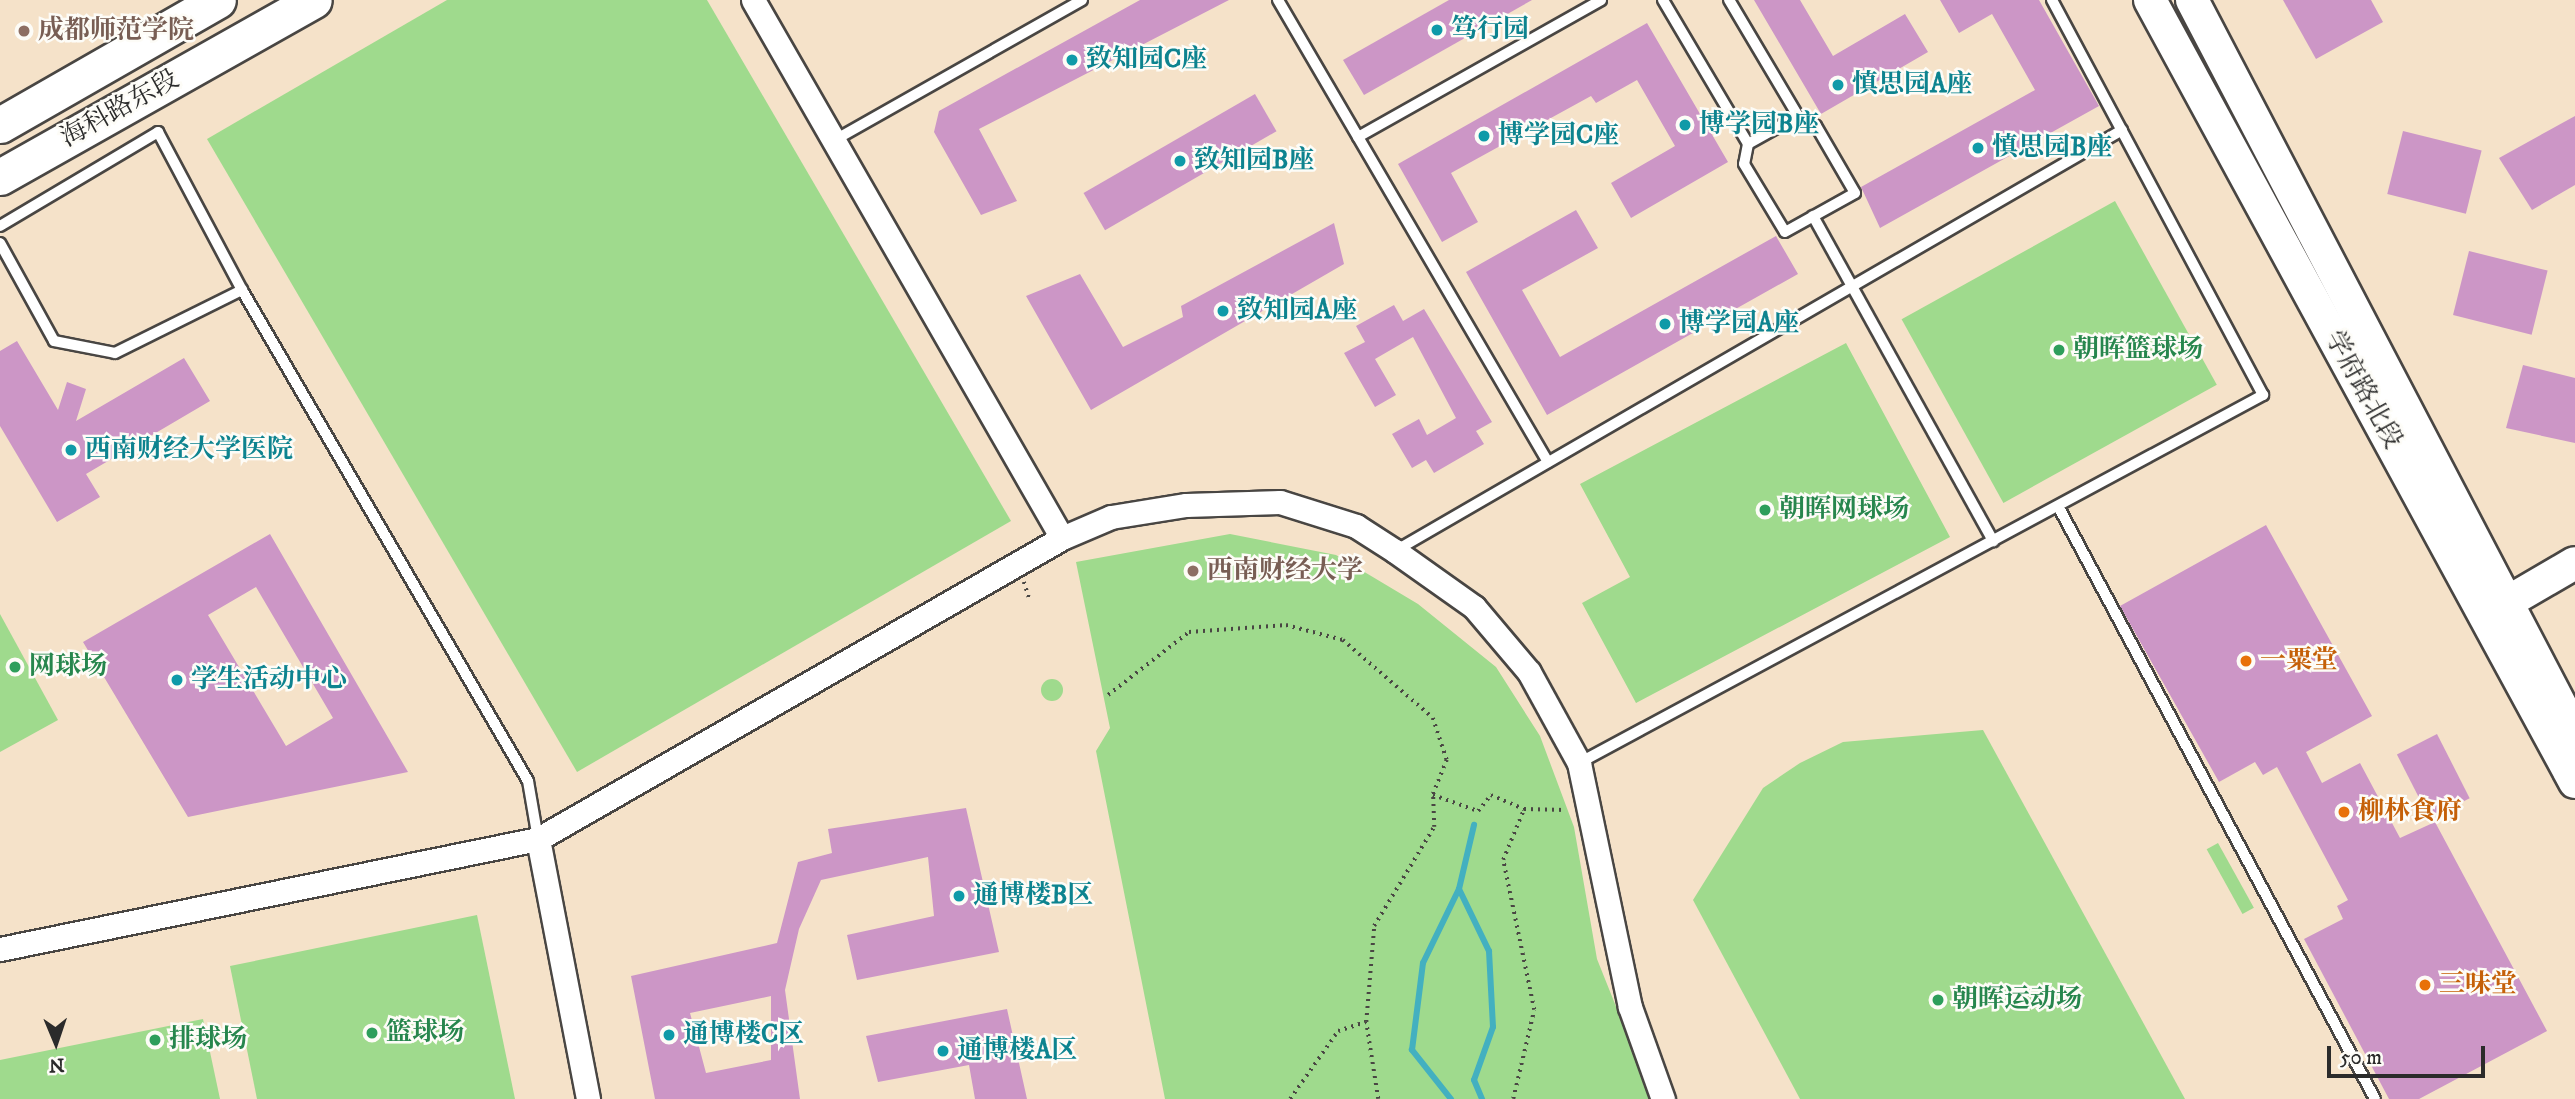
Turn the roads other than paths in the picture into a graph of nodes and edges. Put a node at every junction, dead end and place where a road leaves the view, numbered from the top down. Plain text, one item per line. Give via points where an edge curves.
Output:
1 (314, 0) edge
2 (753, 0) edge
3 (1082, 0) edge
4 (1278, 0) edge
5 (1600, 0) edge
6 (1663, 0) edge
7 (1729, 0) edge
8 (2052, 0) edge
9 (2150, 0) edge
10 (2192, 0) edge
11 (201, 4) edge
12 (1798, 116) junction
13 (0, 125) edge
14 (2122, 130) junction
15 (1358, 137) junction
16 (833, 141) junction
17 (1748, 144) junction
18 (0, 177) edge
19 (1813, 216) junction
20 (0, 226) edge
21 (0, 243) edge
22 (1852, 286) junction
23 (242, 290) junction
24 (1548, 463) junction
25 (2058, 506) junction
26 (1062, 538) junction
27 (1993, 541) junction
28 (1395, 551) junction
29 (2575, 563) edge
30 (2496, 609) junction
31 (2575, 733) edge
32 (1579, 763) junction
33 (2575, 782) edge
34 (538, 839) junction
35 (0, 949) edge
36 (587, 1099) edge
37 (1663, 1099) edge
38 (2375, 1099) edge

1 - 18 main road, 海科路东段
2 - 16 street
3 - 16 lane
4 - 15 lane
5 - 15 lane
6 - 17 lane
7 - 12 lane
8 - 14 lane
9 - 30 main road, 学府路北段
10 - 30 main road, 学府路北段
11 - 13 main road, 海科路东段
12 - 17 lane
12 - 19 lane via 1816,126 1854,192
14 - 22 lane
14 - 25 lane via 2263,395
15 - 24 lane
16 - 26 street
17 - 19 lane via 1744,164 1785,232
19 - 22 lane
20 - 23 lane via 159,132
21 - 23 lane via 54,341 115,353
22 - 24 lane
22 - 27 lane
23 - 34 lane via 528,781
24 - 28 lane
25 - 27 lane
25 - 38 lane
26 - 28 street via 1111,517 1185,505 1280,502 1356,526
26 - 34 street
27 - 32 lane
28 - 32 street via 1474,607 1529,672
29 - 30 main road
30 - 31 main road, 学府路北段
30 - 33 main road, 学府路北段
32 - 37 street via 1630,1007
34 - 35 street
34 - 36 street

